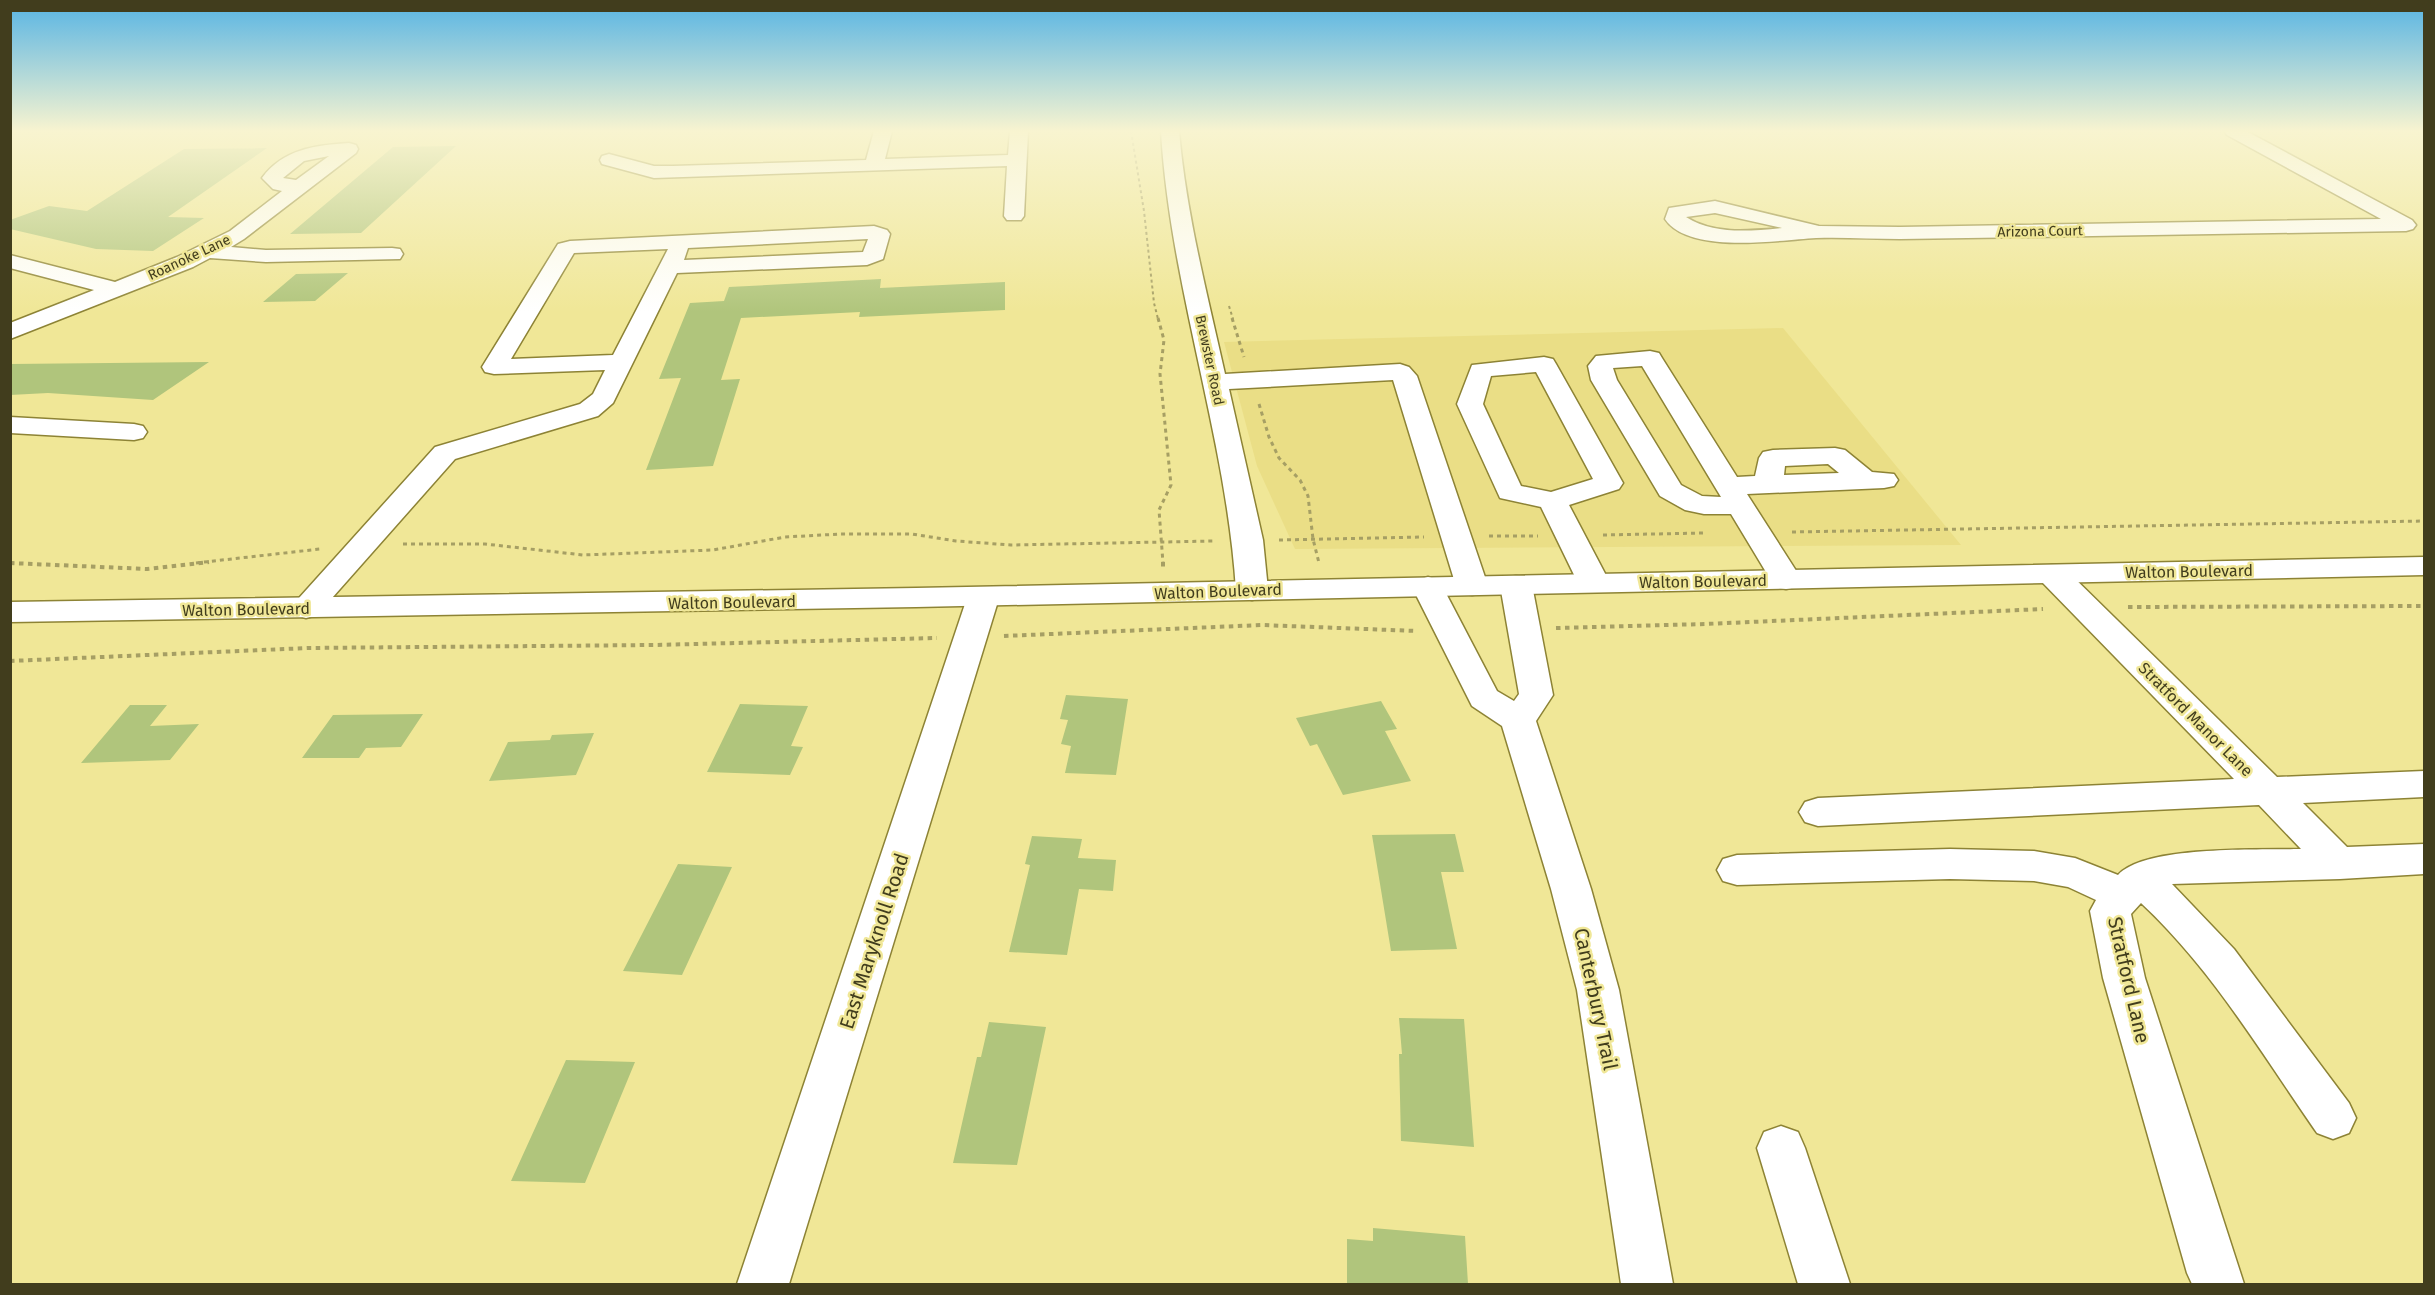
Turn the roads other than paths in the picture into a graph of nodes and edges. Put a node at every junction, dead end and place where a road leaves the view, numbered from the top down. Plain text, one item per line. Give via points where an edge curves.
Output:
1 (294, 191) edge
2 (1015, 191) edge
3 (1176, 191) edge
4 (2344, 191) edge
5 (1014, 216) dead end
6 (2406, 225) junction
7 (1818, 232) junction
8 (2424, 235) edge
9 (682, 241) junction
10 (207, 251) junction
11 (392, 254) dead end
12 (10, 261) edge
13 (669, 267) junction
14 (116, 289) junction
15 (10, 332) edge
16 (621, 362) junction
17 (1215, 382) junction
18 (10, 425) edge
19 (134, 432) dead end
20 (1874, 480) dead end
21 (1735, 495) junction
22 (1552, 501) junction
23 (2424, 566) edge
24 (2052, 574) junction
25 (1786, 579) junction
26 (1594, 583) junction
27 (1516, 585) junction
28 (1472, 586) junction
29 (1428, 587) junction
30 (1252, 590) junction
31 (983, 598) junction
32 (306, 608) junction
33 (10, 612) edge
34 (1518, 720) junction
35 (2424, 784) edge
36 (2267, 790) junction
37 (1818, 812) dead end
38 (2424, 859) edge
39 (2340, 864) junction
40 (1737, 870) dead end
41 (2131, 886) junction
42 (2333, 1118) dead end
43 (1780, 1148) dead end
44 (763, 1284) edge
45 (1647, 1284) edge
46 (1824, 1284) edge
47 (2218, 1284) edge

1 - 10 street, Roanoke Lane via 237,235
2 - 5 street
3 - 17 street, Brewster Road
4 - 6 street
6 - 7 street, Arizona Court
6 - 8 street
7 - 7 street, Arizona Court via 1715,207 1676,212 1675,219 1700,232 1734,236
9 - 13 street
9 - 13 street via 880,234 875,254 867,258
9 - 16 street via 566,249 494,367
10 - 11 street via 266,256
10 - 14 street, Roanoke Lane
12 - 14 street
13 - 16 street
14 - 15 street, Roanoke Lane
16 - 32 street via 604,398 589,410 445,453
17 - 28 street via 1392,371 1404,376
17 - 30 street, Brewster Road via 1248,540
18 - 19 street
20 - 21 street via 1768,484
21 - 21 street via 1650,358 1605,361 1600,366 1604,380 1670,490 1682,501 1696,506
21 - 25 street
22 - 22 street via 1609,483 1544,364 1480,370 1470,404 1510,492
22 - 26 street
23 - 24 street, Walton Boulevard
24 - 25 street, Walton Boulevard
24 - 36 street, Stratford Manor Lane
25 - 26 street, Walton Boulevard
26 - 27 street, Walton Boulevard
27 - 28 street, Walton Boulevard
27 - 34 street via 1536,695
28 - 29 street, Walton Boulevard
29 - 30 street, Walton Boulevard
29 - 34 street via 1484,698
30 - 31 street, Walton Boulevard
31 - 32 street, Walton Boulevard
31 - 44 street, East Maryknoll Road
32 - 33 street, Walton Boulevard
34 - 45 street, Canterbury Trail via 1598,990
35 - 36 street
36 - 37 street
36 - 39 street, Stratford Manor Lane
38 - 39 street
39 - 41 street via 2171,869
40 - 41 street via 1950,864 2034,866
41 - 42 street via 2168,902 2218,959
41 - 47 street, Stratford Lane via 2110,910 2124,978
43 - 46 street

